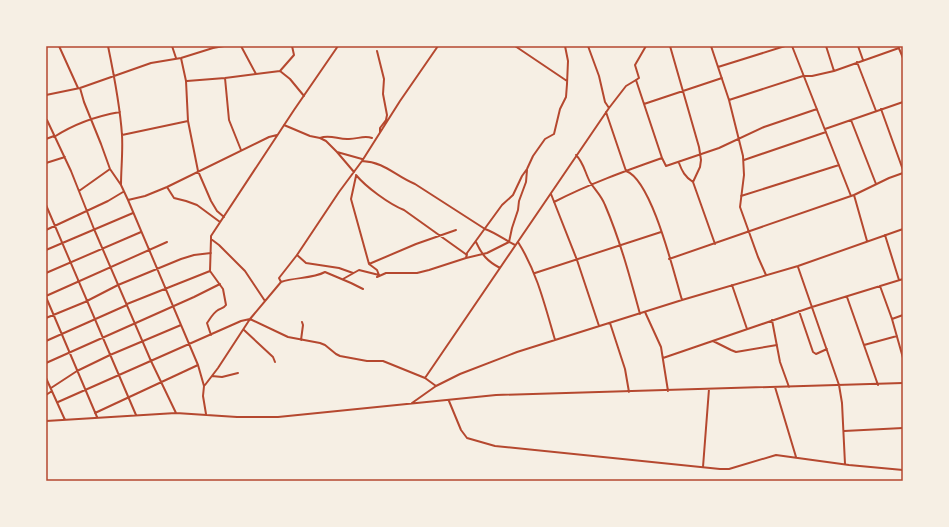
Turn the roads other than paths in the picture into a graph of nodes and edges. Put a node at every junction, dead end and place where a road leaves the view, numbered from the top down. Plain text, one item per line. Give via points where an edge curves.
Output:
1 (59, 46) edge
2 (108, 46) edge
3 (172, 46) edge
4 (224, 46) edge
5 (241, 46) edge
6 (292, 46) edge
7 (338, 46) edge
8 (438, 46) edge
9 (515, 46) edge
10 (565, 46) edge
11 (588, 46) edge
12 (646, 46) edge
13 (670, 46) edge
14 (711, 46) edge
15 (785, 46) edge
16 (792, 46) edge
17 (826, 46) edge
18 (858, 46) edge
19 (214, 47) edge
20 (899, 47) edge
21 (376, 51) dead end
22 (181, 58) junction
23 (903, 58) edge
24 (176, 59) junction
25 (863, 60) junction
26 (857, 62) junction
27 (718, 67) junction
28 (280, 71) junction
29 (834, 71) junction
30 (256, 74) junction
31 (115, 76) junction
32 (803, 76) junction
33 (225, 78) junction
34 (722, 78) junction
35 (567, 80) junction
36 (636, 80) junction
37 (186, 81) junction
38 (79, 88) junction
39 (683, 91) junction
40 (46, 95) edge
41 (304, 96) junction
42 (729, 100) junction
43 (903, 102) edge
44 (644, 104) junction
45 (609, 108) junction
46 (817, 109) junction
47 (881, 109) junction
48 (876, 111) junction
49 (120, 112) junction
50 (606, 112) junction
51 (91, 119) junction
52 (47, 120) dead end
53 (851, 120) junction
54 (188, 121) junction
55 (284, 125) junction
56 (825, 131) junction
57 (380, 133) junction
58 (122, 135) junction
59 (277, 135) junction
60 (54, 136) junction
61 (320, 138) junction
62 (372, 138) dead end
63 (738, 138) junction
64 (46, 139) edge
65 (241, 150) junction
66 (337, 152) junction
67 (576, 155) junction
68 (699, 155) junction
69 (65, 157) junction
70 (662, 158) junction
71 (362, 160) junction
72 (744, 160) junction
73 (46, 163) edge
74 (679, 163) junction
75 (839, 166) junction
76 (110, 169) junction
77 (527, 169) junction
78 (903, 170) edge
79 (198, 171) junction
80 (626, 171) junction
81 (355, 173) junction
82 (903, 173) edge
83 (693, 182) junction
84 (592, 184) junction
85 (876, 184) junction
86 (121, 185) junction
87 (167, 188) junction
88 (79, 191) junction
89 (123, 192) junction
90 (551, 194) junction
91 (741, 196) junction
92 (853, 196) junction
93 (128, 200) junction
94 (554, 202) junction
95 (46, 205) edge
96 (87, 212) junction
97 (133, 213) junction
98 (224, 217) junction
99 (220, 222) junction
100 (55, 226) junction
101 (94, 229) junction
102 (485, 229) junction
103 (903, 229) edge
104 (46, 230) edge
105 (456, 230) dead end
106 (141, 232) junction
107 (661, 232) junction
108 (749, 232) junction
109 (885, 235) junction
110 (440, 236) junction
111 (211, 239) junction
112 (867, 241) junction
113 (167, 242) dead end
114 (476, 242) junction
115 (509, 242) junction
116 (518, 242) junction
117 (62, 243) junction
118 (715, 244) junction
119 (516, 245) junction
120 (620, 246) junction
121 (102, 248) junction
122 (46, 250) edge
123 (149, 250) junction
124 (211, 253) junction
125 (482, 254) junction
126 (297, 255) junction
127 (467, 257) junction
128 (669, 259) junction
129 (577, 260) junction
130 (70, 263) junction
131 (369, 264) junction
132 (798, 266) junction
133 (110, 267) junction
134 (500, 268) junction
135 (157, 269) junction
136 (210, 271) junction
137 (46, 273) edge
138 (353, 273) junction
139 (535, 273) junction
140 (378, 276) junction
141 (766, 276) junction
142 (903, 278) edge
143 (342, 279) junction
144 (899, 280) junction
145 (79, 281) junction
146 (280, 282) junction
147 (220, 284) junction
148 (118, 285) junction
149 (732, 285) junction
150 (880, 286) junction
151 (165, 288) junction
152 (363, 289) dead end
153 (46, 297) edge
154 (847, 297) junction
155 (87, 300) junction
156 (265, 300) junction
157 (682, 300) junction
158 (127, 305) junction
159 (173, 306) junction
160 (812, 307) junction
161 (799, 311) junction
162 (645, 312) junction
163 (640, 314) junction
164 (903, 315) edge
165 (54, 316) junction
166 (46, 318) edge
167 (94, 319) junction
168 (250, 319) junction
169 (892, 319) junction
170 (772, 320) junction
171 (302, 322) dead end
172 (610, 323) junction
173 (135, 324) junction
174 (181, 325) junction
175 (599, 326) junction
176 (747, 329) junction
177 (244, 330) junction
178 (61, 334) junction
179 (211, 335) junction
180 (897, 336) junction
181 (102, 338) junction
182 (300, 340) junction
183 (555, 340) junction
184 (46, 341) edge
185 (142, 341) junction
186 (713, 341) junction
187 (190, 344) junction
188 (777, 345) junction
189 (864, 345) junction
190 (827, 349) junction
191 (70, 353) junction
192 (110, 355) junction
193 (663, 358) junction
194 (903, 358) edge
195 (151, 361) junction
196 (276, 362) dead end
197 (46, 363) edge
198 (198, 365) junction
199 (77, 371) junction
200 (238, 373) dead end
201 (118, 376) junction
202 (212, 376) junction
203 (46, 378) edge
204 (425, 378) junction
205 (160, 382) junction
206 (903, 383) edge
207 (839, 385) junction
208 (878, 385) junction
209 (204, 386) junction
210 (436, 386) junction
211 (775, 387) junction
212 (789, 387) junction
213 (709, 389) junction
214 (52, 390) junction
215 (86, 391) junction
216 (668, 391) junction
217 (629, 392) junction
218 (46, 394) edge
219 (128, 397) junction
220 (449, 400) junction
221 (58, 402) junction
222 (411, 403) junction
223 (95, 413) junction
224 (176, 413) junction
225 (206, 414) junction
226 (136, 415) junction
227 (97, 417) junction
228 (65, 420) junction
229 (46, 421) edge
230 (903, 428) edge
231 (844, 431) junction
232 (796, 457) junction
233 (845, 464) junction
234 (703, 467) junction
235 (903, 470) edge

1 - 38 street
2 - 31 street
3 - 24 street
4 - 19 street
5 - 30 street
6 - 28 street via 294,55
7 - 41 street
8 - 57 street
9 - 35 street
10 - 35 street via 568,61
11 - 45 street
12 - 36 street via 635,65 639,78
13 - 39 street
14 - 27 street
15 - 27 street
16 - 32 street
17 - 29 street
18 - 25 street
19 - 22 street
20 - 23 street
20 - 25 street
21 - 57 street via 384,80 383,94 387,116
22 - 24 street
22 - 37 street
24 - 31 street via 144,65
25 - 26 street
26 - 29 street
26 - 48 street
27 - 34 street
28 - 30 street
28 - 41 street
29 - 32 street
30 - 33 street
31 - 38 street
31 - 49 street
32 - 42 street
32 - 46 street
33 - 37 street
33 - 65 street via 229,120
34 - 39 street
34 - 42 street
35 - 77 street via 566,97 554,134 545,139
36 - 44 street
36 - 45 street via 626,86
37 - 54 street
38 - 40 street
38 - 51 street
39 - 44 street
39 - 68 street
41 - 55 street
42 - 63 street
43 - 47 street
44 - 70 street
45 - 50 street
46 - 56 street
46 - 63 street
47 - 48 street
47 - 78 street
48 - 53 street
49 - 51 street
49 - 58 street
50 - 67 street
50 - 80 street
51 - 60 street
51 - 76 street
52 - 60 street
53 - 56 street
53 - 85 street
54 - 58 street
54 - 79 street
55 - 59 street
55 - 61 street
56 - 72 street
56 - 75 street
57 - 71 street
58 - 86 street
59 - 65 street
59 - 98 street
60 - 64 street
60 - 69 street
61 - 62 street
61 - 66 street
63 - 68 street
63 - 72 street
65 - 79 street
66 - 71 street
66 - 81 street
67 - 84 street
67 - 90 street
68 - 74 street
68 - 83 street via 700,167
69 - 73 street
69 - 88 street
70 - 74 street via 666,166
70 - 80 street
71 - 81 street
71 - 102 street via 383,166
72 - 91 street
74 - 83 street via 687,178
75 - 91 street
75 - 92 street
76 - 86 street
76 - 88 street
77 - 102 street via 513,195 502,205
77 - 115 street via 526,182
79 - 87 street
79 - 98 street via 211,201
80 - 84 street
80 - 107 street via 640,183 656,215
81 - 110 street via 361,181 392,205 404,210
81 - 126 street via 322,216
81 - 131 street via 351,199
82 - 85 street
83 - 118 street
84 - 94 street
84 - 120 street via 605,205
85 - 92 street
86 - 89 street
87 - 93 street
87 - 99 street via 174,198 197,205
88 - 96 street
89 - 93 street
89 - 96 street
90 - 94 street
90 - 116 street
91 - 108 street via 740,207
92 - 108 street
92 - 112 street
93 - 97 street
94 - 129 street
95 - 100 street
96 - 100 street
96 - 101 street
97 - 101 street
97 - 106 street
98 - 99 street
99 - 111 street
100 - 104 street
100 - 117 street
101 - 117 street
101 - 121 street
102 - 114 street
102 - 115 street
103 - 109 street
105 - 110 street
106 - 121 street
106 - 123 street
107 - 120 street
107 - 128 street
108 - 118 street
108 - 141 street
109 - 112 street
109 - 144 street
110 - 127 street
110 - 131 street
111 - 124 street
111 - 156 street via 244,271
112 - 132 street
113 - 123 street
114 - 125 street
114 - 127 street
115 - 119 street
115 - 125 street
116 - 119 street
116 - 139 street
117 - 122 street
117 - 130 street
118 - 128 street
119 - 134 street
120 - 129 street
120 - 163 street
121 - 130 street
121 - 133 street
123 - 133 street
123 - 135 street
124 - 135 street via 194,255
124 - 136 street
125 - 127 street
125 - 134 street
126 - 138 street via 306,263
126 - 146 street via 280,278
127 - 140 street via 417,273 386,273
128 - 157 street
129 - 139 street
129 - 175 street
130 - 137 street
130 - 145 street
131 - 140 street via 377,270
132 - 141 street
132 - 160 street
133 - 145 street
133 - 148 street
134 - 204 street
135 - 148 street
135 - 151 street
136 - 147 street
136 - 151 street
138 - 140 street via 359,270
138 - 143 street
139 - 183 street
141 - 149 street
142 - 144 street
143 - 146 street via 325,272
143 - 152 street
144 - 150 street
145 - 153 street
145 - 155 street
146 - 156 street
147 - 159 street
147 - 179 street via 226,305 207,323
148 - 155 street
148 - 158 street
149 - 157 street
149 - 176 street
150 - 154 street
150 - 169 street
151 - 158 street
151 - 159 street
153 - 165 street
154 - 160 street
154 - 189 street
155 - 165 street
155 - 167 street
156 - 168 street
157 - 162 street
158 - 167 street
158 - 173 street
159 - 173 street
159 - 174 street
160 - 161 street
160 - 190 street
161 - 170 street
161 - 190 street via 814,353
162 - 163 street
162 - 193 street via 661,347
163 - 172 street
164 - 169 street
165 - 166 street
165 - 178 street
167 - 178 street
167 - 181 street
168 - 177 street
168 - 179 street
168 - 182 street via 281,335
169 - 180 street
170 - 176 street
170 - 188 street
171 - 182 street
172 - 175 street
172 - 217 street via 625,369
173 - 181 street
173 - 185 street
174 - 185 street
174 - 187 street
175 - 183 street
176 - 186 street
177 - 196 street
177 - 202 street
178 - 184 street
178 - 191 street
179 - 187 street
180 - 189 street
180 - 194 street
181 - 191 street
181 - 192 street
182 - 204 street via 325,345 340,356 383,361
183 - 210 street via 460,374
185 - 192 street
185 - 195 street
186 - 188 street via 736,352
186 - 193 street
187 - 195 street
187 - 198 street
188 - 212 street
189 - 208 street
190 - 207 street
191 - 197 street
191 - 199 street
192 - 199 street
192 - 201 street
193 - 216 street
195 - 201 street
195 - 205 street
198 - 205 street
198 - 209 street
199 - 214 street
199 - 215 street
200 - 202 street
201 - 215 street
201 - 219 street
202 - 209 street
203 - 214 street
204 - 210 street
205 - 219 street
205 - 224 street
206 - 208 street
207 - 208 street
207 - 212 street
207 - 231 street
209 - 225 street
210 - 222 street
211 - 212 street
211 - 213 street
211 - 232 street
213 - 216 street
213 - 234 street
214 - 218 street
214 - 221 street
215 - 221 street
215 - 223 street
216 - 217 street
217 - 220 street
219 - 223 street
219 - 226 street
220 - 222 street
220 - 234 street via 467,438 495,446
221 - 228 street
222 - 225 street via 278,417
223 - 227 street
224 - 225 street
224 - 226 street
226 - 227 street
227 - 228 street
228 - 229 street
230 - 231 street
231 - 233 street
232 - 233 street
232 - 234 street via 776,455 729,469
233 - 235 street

